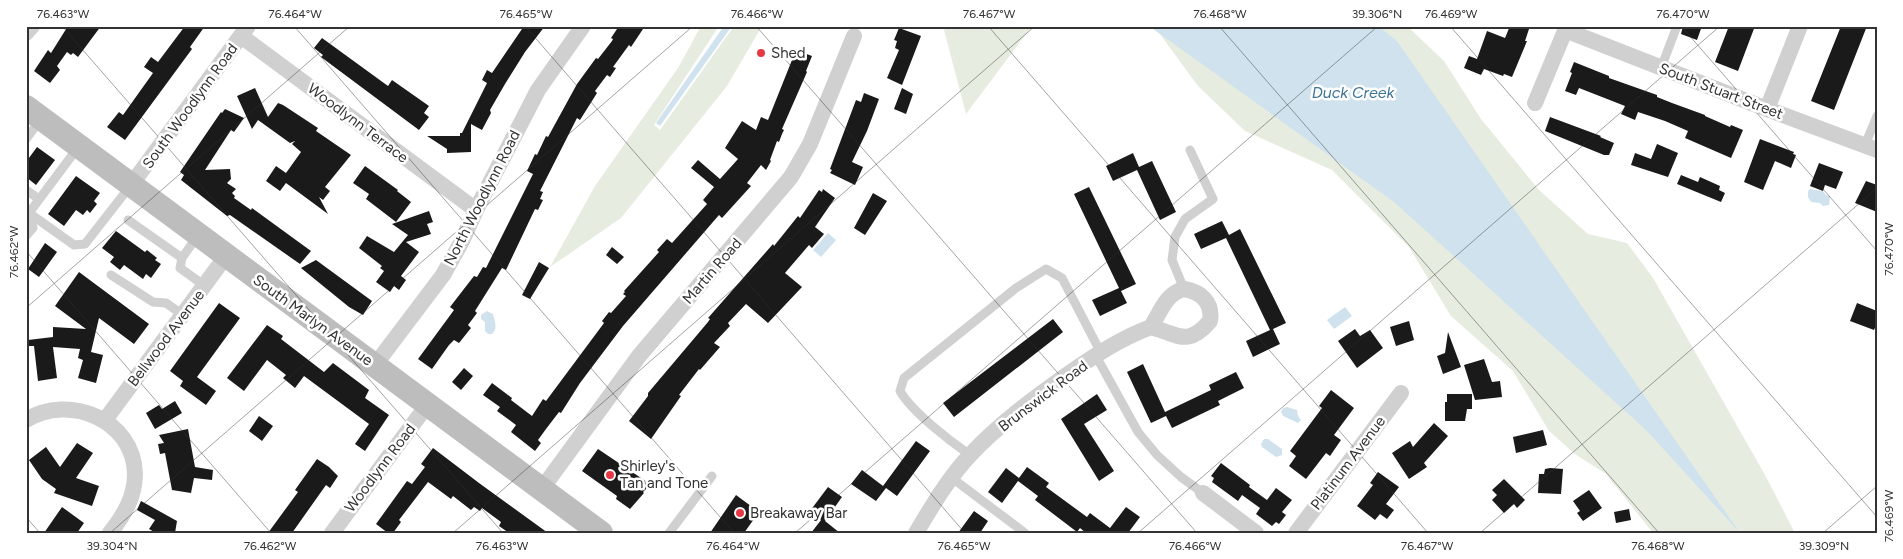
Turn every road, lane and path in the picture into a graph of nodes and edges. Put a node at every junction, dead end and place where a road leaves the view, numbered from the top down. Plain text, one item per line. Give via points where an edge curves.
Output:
1 (32, 26) edge
2 (583, 26) edge
3 (1677, 26) edge
4 (1800, 26) edge
5 (1566, 28) edge
6 (244, 31) edge
7 (26, 34) edge
8 (854, 36) dead end
9 (1661, 68) junction
10 (1535, 103) dead end
11 (1767, 109) junction
12 (34, 113) edge
13 (1877, 116) edge
14 (26, 139) edge
15 (79, 146) junction
16 (1871, 148) edge
17 (1190, 150) dead end
18 (132, 185) junction
19 (26, 190) edge
20 (39, 199) junction
21 (476, 210) junction
22 (29, 213) junction
23 (128, 220) dead end
24 (198, 235) junction
25 (26, 236) edge
26 (226, 256) junction
27 (182, 258) junction
28 (111, 275) dead end
29 (205, 286) junction
30 (1184, 289) junction
31 (183, 315) junction
32 (1151, 327) junction
33 (1098, 354) junction
34 (375, 365) junction
35 (1401, 392) dead end
36 (428, 404) junction
37 (26, 420) edge
38 (105, 420) junction
39 (970, 455) junction
40 (712, 476) dead end
41 (952, 478) junction
42 (542, 490) junction
43 (1203, 493) joint
44 (587, 529) edge
45 (110, 533) edge
46 (332, 533) edge
47 (669, 533) edge
48 (916, 533) edge
49 (1025, 533) edge
50 (1256, 533) edge
51 (1296, 533) edge

1 - 7 street
2 - 21 street, North Woodlynn Road via 538,90
3 - 9 lane
4 - 11 street
5 - 9 street, South Stuart Street
5 - 10 street
6 - 18 street, South Woodlynn Road
6 - 21 street, Woodlynn Terrace
8 - 42 street, Martin Road via 810,144 791,177 639,356
9 - 11 street, South Stuart Street
11 - 16 street, South Stuart Street
12 - 14 lane
12 - 15 street, South Marlyn Avenue
13 - 16 lane
15 - 18 street, South Marlyn Avenue
15 - 20 lane
17 - 30 lane via 1213,199 1185,219 1175,237 1172,260
18 - 22 lane via 85,244 74,245
18 - 24 street, South Marlyn Avenue
19 - 20 lane
20 - 22 lane
21 - 34 street, North Woodlynn Road via 443,275
22 - 25 lane via 33,228
23 - 27 lane
24 - 26 street, South Marlyn Avenue
24 - 27 lane
26 - 29 street, Bellwood Avenue
26 - 34 street, South Marlyn Avenue
27 - 29 lane via 180,268
28 - 31 lane via 153,302 166,303
29 - 31 street, Bellwood Avenue
30 - 32 street via 1169,297
30 - 32 street via 1195,291 1205,298 1209,306 1210,321 1201,332 1194,337 1172,335
31 - 38 street, Bellwood Avenue
32 - 33 street, Brunswick Road
33 - 39 street, Brunswick Road via 1019,410
33 - 39 lane via 1062,278 1046,269 1016,288 904,378 900,391 906,401
33 - 43 lane via 1138,432 1157,455
34 - 36 street, South Marlyn Avenue
35 - 51 street, Platinum Avenue
36 - 42 street, South Marlyn Avenue
36 - 46 street, Woodlynn Road
37 - 38 street via 60,408 76,409
38 - 45 street via 119,433 127,447 133,458 135,474 130,503
39 - 41 street, Brunswick Road
40 - 47 lane
41 - 48 street, Brunswick Road
41 - 49 lane
42 - 44 street, South Marlyn Avenue
43 - 50 street

